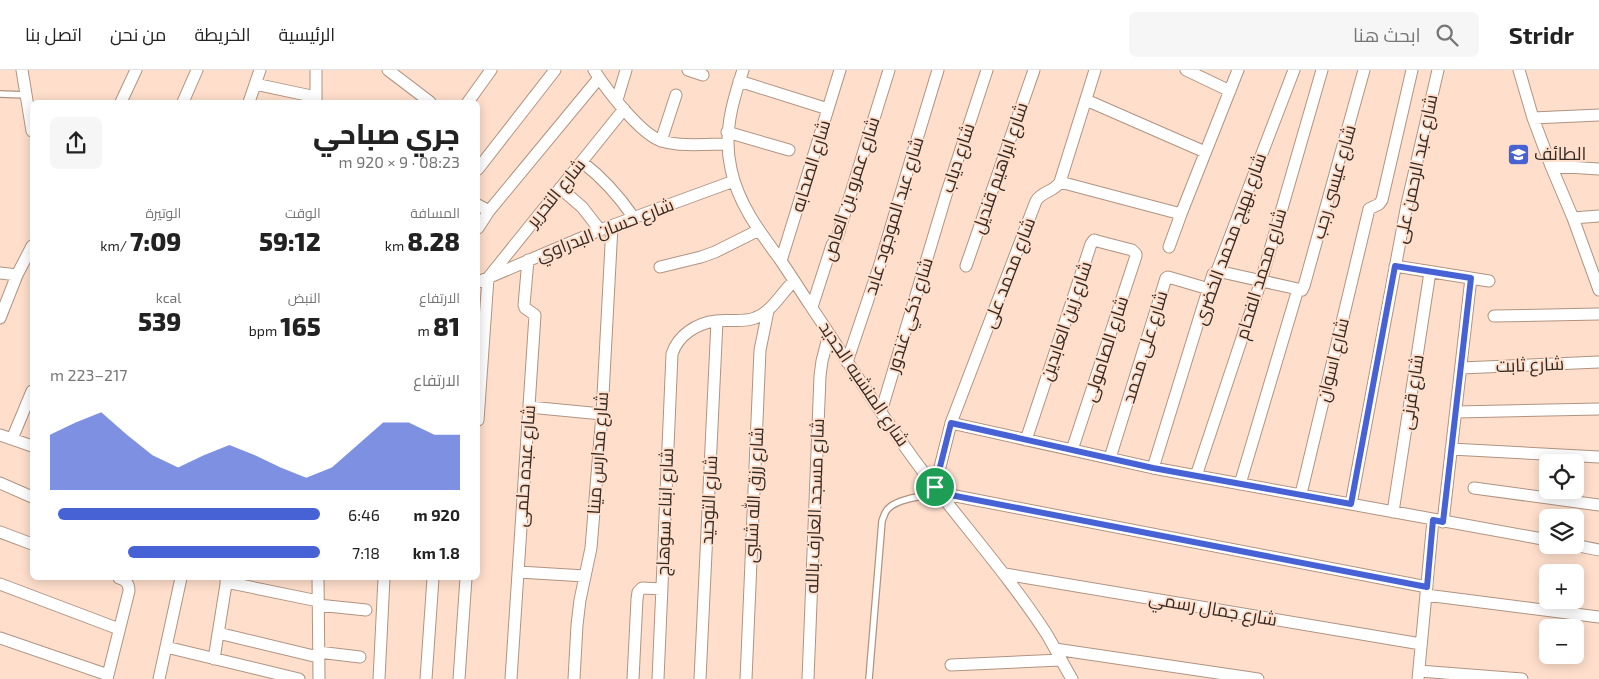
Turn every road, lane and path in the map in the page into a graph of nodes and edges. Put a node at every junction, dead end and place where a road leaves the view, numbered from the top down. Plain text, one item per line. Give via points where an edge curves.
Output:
1 (22, 70) edge
2 (136, 70) edge
3 (197, 70) edge
4 (260, 70) edge
5 (316, 70) edge
6 (388, 70) edge
7 (491, 70) edge
8 (555, 70) edge
9 (626, 70) edge
10 (688, 70) edge
11 (840, 70) edge
12 (889, 70) edge
13 (938, 70) edge
14 (987, 70) edge
15 (1034, 70) edge
16 (1095, 70) edge
17 (1186, 70) edge
18 (1238, 70) edge
19 (1294, 70) edge
20 (1322, 70) edge
21 (1364, 70) edge
22 (1412, 70) edge
23 (1438, 70) edge
24 (1519, 70) edge
25 (597, 74) edge
26 (703, 75) dead end
27 (741, 75) edge
28 (255, 84) junction
29 (1230, 90) junction
30 (0, 94) edge
31 (26, 95) junction
32 (676, 95) dead end
33 (122, 100) edge
34 (184, 100) edge
35 (250, 100) edge
36 (313, 100) edge
37 (317, 100) edge
38 (427, 100) edge
39 (469, 100) edge
40 (1086, 100) junction
41 (621, 104) junction
42 (828, 109) junction
43 (1599, 115) edge
44 (1534, 118) junction
45 (30, 119) edge
46 (728, 138) junction
47 (661, 141) junction
48 (789, 150) dead end
49 (1205, 152) junction
50 (582, 162) junction
51 (480, 166) edge
52 (1551, 166) junction
53 (1599, 168) edge
54 (734, 181) junction
55 (1060, 182) junction
56 (560, 188) junction
57 (480, 206) edge
58 (489, 211) junction
59 (1180, 214) junction
60 (1599, 216) edge
61 (634, 218) junction
62 (1573, 218) junction
63 (480, 225) edge
64 (612, 226) junction
65 (600, 230) junction
66 (759, 230) junction
67 (932, 247) joint
68 (1169, 248) dead end
69 (30, 250) edge
70 (1132, 250) joint
71 (528, 260) junction
72 (781, 261) junction
73 (966, 266) dead end
74 (1395, 266) junction
75 (660, 267) dead end
76 (1595, 269) edge
77 (1217, 271) junction
78 (1430, 272) junction
79 (0, 273) edge
80 (17, 275) junction
81 (1471, 278) junction
82 (483, 280) edge
83 (794, 280) junction
84 (1261, 281) junction
85 (1489, 281) dead end
86 (1209, 289) junction
87 (1298, 289) junction
88 (1599, 290) edge
89 (812, 307) junction
90 (768, 311) junction
91 (1599, 314) edge
92 (1494, 316) dead end
93 (0, 318) edge
94 (717, 321) junction
95 (829, 334) junction
96 (848, 362) junction
97 (1599, 362) edge
98 (480, 364) edge
99 (1461, 368) junction
100 (30, 396) edge
101 (529, 408) junction
102 (1599, 409) edge
103 (880, 412) junction
104 (1456, 412) junction
105 (602, 414) junction
106 (951, 423) junction
107 (0, 435) edge
108 (12, 439) junction
109 (1026, 440) junction
110 (30, 445) edge
111 (1452, 449) junction
112 (1072, 450) junction
113 (1599, 457) edge
114 (1110, 458) junction
115 (1153, 468) junction
116 (1196, 476) junction
117 (0, 483) edge
118 (1240, 484) junction
119 (1474, 488) dead end
120 (937, 490) junction
121 (1300, 494) junction
122 (30, 496) edge
123 (1351, 504) junction
124 (1599, 504) edge
125 (1393, 512) junction
126 (1438, 521) junction
127 (0, 532) edge
128 (1539, 538) edge
129 (30, 543) edge
130 (1584, 547) edge
131 (1599, 550) edge
132 (518, 572) junction
133 (1005, 574) junction
134 (585, 576) junction
135 (123, 580) edge
136 (181, 580) edge
137 (227, 580) edge
138 (318, 580) edge
139 (384, 580) edge
140 (433, 580) edge
141 (466, 580) edge
142 (0, 584) edge
143 (662, 589) junction
144 (1426, 591) junction
145 (318, 603) junction
146 (366, 610) dead end
147 (1599, 617) edge
148 (119, 629) junction
149 (218, 633) junction
150 (0, 638) edge
151 (1421, 644) junction
152 (166, 647) junction
153 (1055, 649) junction
154 (318, 654) junction
155 (360, 657) dead end
156 (214, 659) junction
157 (1061, 660) junction
158 (951, 665) dead end
159 (1418, 675) edge
160 (107, 677) edge
161 (159, 679) edge
162 (299, 679) edge
163 (318, 679) edge
164 (379, 679) edge
165 (426, 679) edge
166 (459, 679) edge
167 (512, 679) edge
168 (574, 679) edge
169 (633, 679) edge
170 (658, 679) edge
171 (700, 679) edge
172 (746, 679) edge
173 (808, 679) edge
174 (869, 679) edge
175 (1072, 679) edge
176 (1258, 679) edge
177 (1522, 679) edge

1 - 31 street
2 - 33 street
3 - 34 street
4 - 28 street
5 - 37 street
6 - 38 street
7 - 39 street
8 - 51 street
9 - 41 street
10 - 26 street
11 - 42 street, شارع الصحابه
12 - 89 street, شارع عمرو بن العاص
13 - 96 street, شارع عبد الموجود عابد
14 - 67 street, شارع دياب
15 - 73 street, شارع ابراهيم قنديل
16 - 40 street
17 - 29 street
18 - 29 street
19 - 77 street, شارع بهيج محمد الخضرى
20 - 84 street, شارع محمد الفحام
21 - 87 street, شارع عيسى رجب via 1304,286 1302,290
22 - 121 street, شارع اسوان via 1382,200 1369,210
23 - 74 street, شارع عبد الرحمن على
24 - 44 street
25 - 41 street
25 - 58 street
27 - 42 street
27 - 46 street, شارع المنشيه الجديد via 732,105
28 - 35 street
28 - 36 street
29 - 49 street
30 - 31 lane
31 - 45 street
32 - 47 street
40 - 49 street
40 - 55 street
41 - 47 street via 642,129
41 - 50 street, شارع التحرير
42 - 72 street, شارع الصحابه
43 - 44 street
44 - 52 street
46 - 47 street via 671,144
46 - 48 street
46 - 54 street, شارع المنشيه الجديد
49 - 59 street
50 - 56 street, شارع التحرير
50 - 61 street via 616,193
52 - 53 street
52 - 62 street
54 - 61 street, شارع حسان البدراوي
54 - 66 street, شارع المنشيه الجديد
55 - 59 street
55 - 106 street, شارع محمد على via 1036,201
56 - 65 street via 582,207
56 - 82 street, شارع التحرير
57 - 58 street
58 - 63 street
59 - 68 street
60 - 62 street
61 - 64 street, شارع حسان البدراوي
62 - 76 street
64 - 65 street, شارع حسان البدراوي
64 - 105 street, شارع مدارس مينا
65 - 71 street, شارع حسان البدراوي
66 - 72 street, شارع المنشيه الجديد
66 - 75 street via 715,252
67 - 103 street, شارع ذكي غندور
69 - 80 street
70 - 109 street, شارع زين العابدين via 1092,241
70 - 112 street, شارع الصامولى via 1136,259
71 - 82 street, شارع حسان البدراوي
71 - 101 street, شارع عبده حلمى via 524,305 535,315
72 - 83 street, شارع المنشيه الجديد
74 - 78 street
74 - 123 street, شارع عبد الرحمن على
76 - 88 street
77 - 84 street
77 - 86 street, شارع بهيج محمد الخضرى
78 - 81 street
78 - 125 street, شارع قرنى
79 - 80 street
80 - 93 street
81 - 85 street
81 - 99 street
82 - 98 street
83 - 89 street, شارع المنشيه الجديد
83 - 90 street
84 - 87 street
84 - 116 street, شارع محمد الفحام
86 - 114 street, شارع على محمد via 1166,278
86 - 115 street, شارع بهيج محمد الخضرى
87 - 118 street, شارع عيسى رجب
89 - 95 street, شارع المنشيه الجديد
90 - 94 street via 741,321
90 - 172 street, شارع رزق الله شلبى via 760,350
91 - 92 street
94 - 143 street, شارع ابناء سوهاج via 701,325 682,336 672,354
94 - 171 street, شارع التوحيد
95 - 96 street, شارع المنشيه الجديد
95 - 173 street, شارع مسجد العارف بالله via 820,376
96 - 103 street, شارع المنشيه الجديد
97 - 99 street, شارع ثابت
99 - 104 street
100 - 108 street
101 - 105 street
101 - 132 street, شارع عبده حلمى
102 - 104 street
103 - 120 street, شارع المنشيه الجديد
104 - 111 street
105 - 134 street, شارع مدارس مينا via 591,548
106 - 109 street
106 - 120 street, شارع محمد على
107 - 108 street
108 - 110 street
109 - 112 street
111 - 113 street
111 - 126 street
112 - 114 street
114 - 115 street
115 - 116 street
116 - 118 street
117 - 122 street
118 - 121 street
119 - 124 street
120 - 133 street, شارع المنشيه الجديد
120 - 144 street
120 - 174 lane via 898,502 884,514
121 - 123 street
123 - 125 street
125 - 126 street
126 - 128 street
126 - 144 street
127 - 129 street
130 - 131 street
132 - 134 street
132 - 167 street, شارع عبده حلمى
133 - 151 street, شارع جمال رسمي
133 - 153 street, شارع المنشيه الجديد
134 - 168 street, شارع مدارس مينا via 577,624
135 - 148 street via 129,586
136 - 152 street
137 - 145 street
137 - 149 street
138 - 145 street
139 - 164 street
140 - 165 street
141 - 166 street
142 - 148 street
143 - 169 street via 642,588 638,592
143 - 170 street, شارع ابناء سوهاج
144 - 147 street
144 - 151 street
145 - 146 street
145 - 154 street
148 - 160 street
149 - 154 street
149 - 156 street
150 - 160 street
151 - 159 street
152 - 156 street
152 - 161 street
153 - 157 street, شارع المنشيه الجديد
153 - 176 street
154 - 155 street
154 - 163 street
156 - 162 street
157 - 158 street
157 - 175 street, شارع المنشيه الجديد
159 - 177 street

